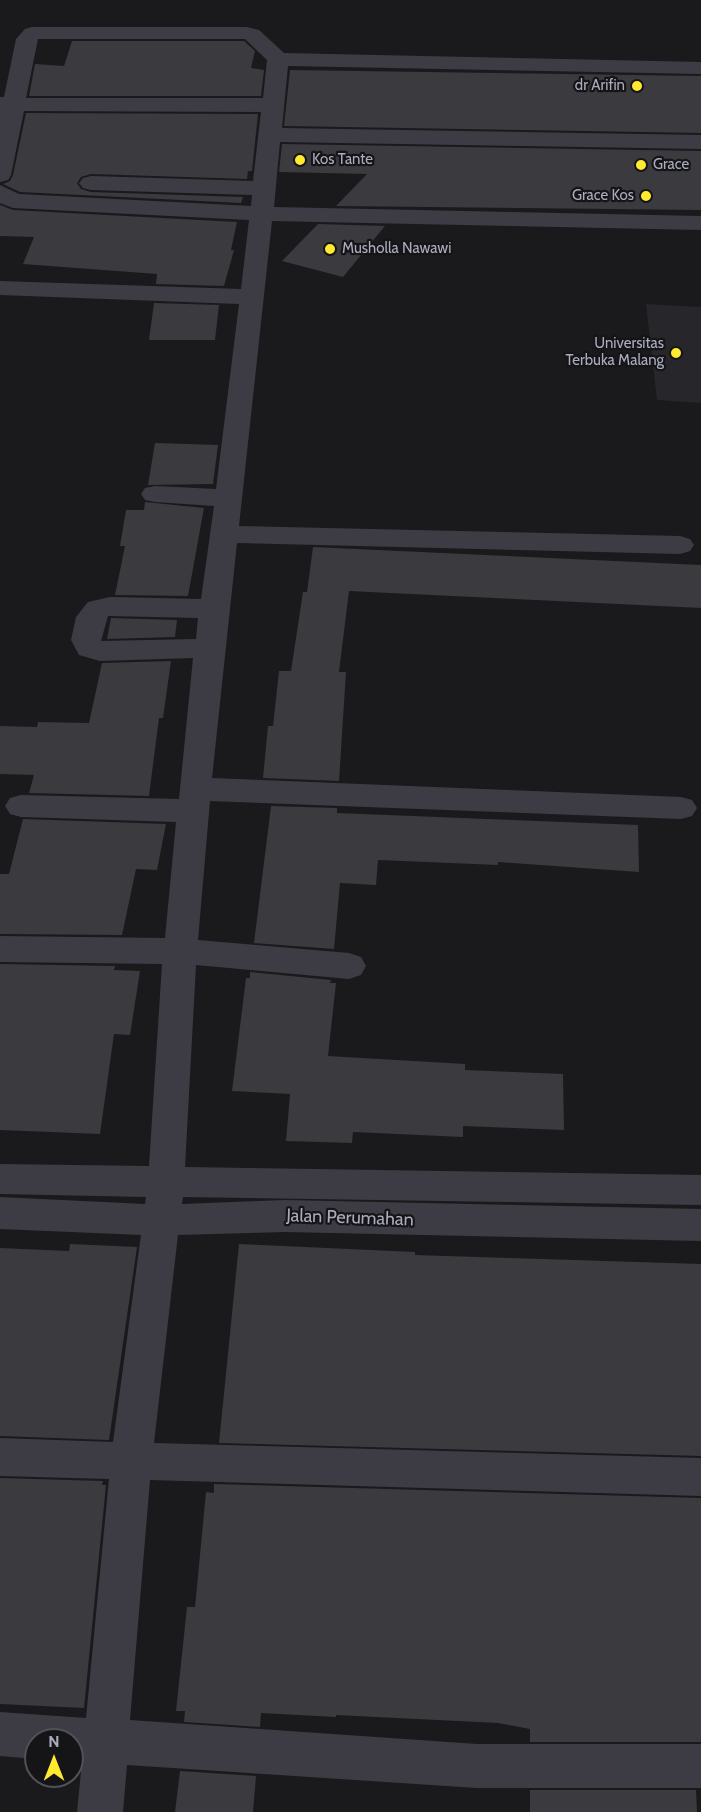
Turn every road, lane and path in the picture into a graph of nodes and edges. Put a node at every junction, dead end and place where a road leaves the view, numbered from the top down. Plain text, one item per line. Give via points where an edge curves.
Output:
1 (278, 58) junction
2 (701, 68) edge
3 (8, 105) edge
4 (274, 105) junction
5 (270, 135) junction
6 (701, 142) edge
7 (0, 175) edge
8 (264, 188) junction
9 (0, 190) edge
10 (261, 214) junction
11 (701, 222) edge
12 (0, 288) edge
13 (252, 297) junction
14 (155, 494) dead end
15 (227, 498) junction
16 (222, 534) junction
17 (680, 545) dead end
18 (214, 609) junction
19 (209, 648) junction
20 (195, 800) junction
21 (21, 806) dead end
22 (681, 808) dead end
23 (0, 949) edge
24 (180, 951) junction
25 (349, 966) dead end
26 (0, 1179) edge
27 (701, 1190) edge
28 (164, 1201) junction
29 (408, 1203) junction
30 (0, 1213) edge
31 (701, 1225) edge
32 (0, 1457) edge
33 (131, 1462) junction
34 (701, 1477) edge
35 (0, 1734) edge
36 (108, 1740) junction
37 (701, 1766) edge
38 (100, 1812) edge

1 - 2 street
1 - 3 street via 247,33 36,33 28,35
1 - 4 street
3 - 4 street
3 - 7 street
4 - 5 street
5 - 6 street
5 - 8 street
8 - 9 street via 22,181
8 - 10 street
9 - 10 street via 13,201
10 - 11 street
10 - 13 street
12 - 13 street
13 - 15 street
14 - 15 street
15 - 16 street
16 - 17 street
16 - 18 street
18 - 19 street
18 - 19 street via 110,606 98,609 91,617 86,640 89,648 100,651
19 - 20 street
20 - 21 street
20 - 22 street
20 - 24 street
23 - 24 street
24 - 25 street
24 - 28 street
26 - 28 street, Jalan Perumahan
27 - 29 street, Jalan Perumahan
28 - 29 street, Jalan Perumahan via 285,1216
28 - 30 street, Jalan Perumahan
28 - 33 street
29 - 31 street, Jalan Perumahan
32 - 33 street
33 - 34 street
33 - 36 street
35 - 36 street
36 - 37 street via 477,1766
36 - 38 street

